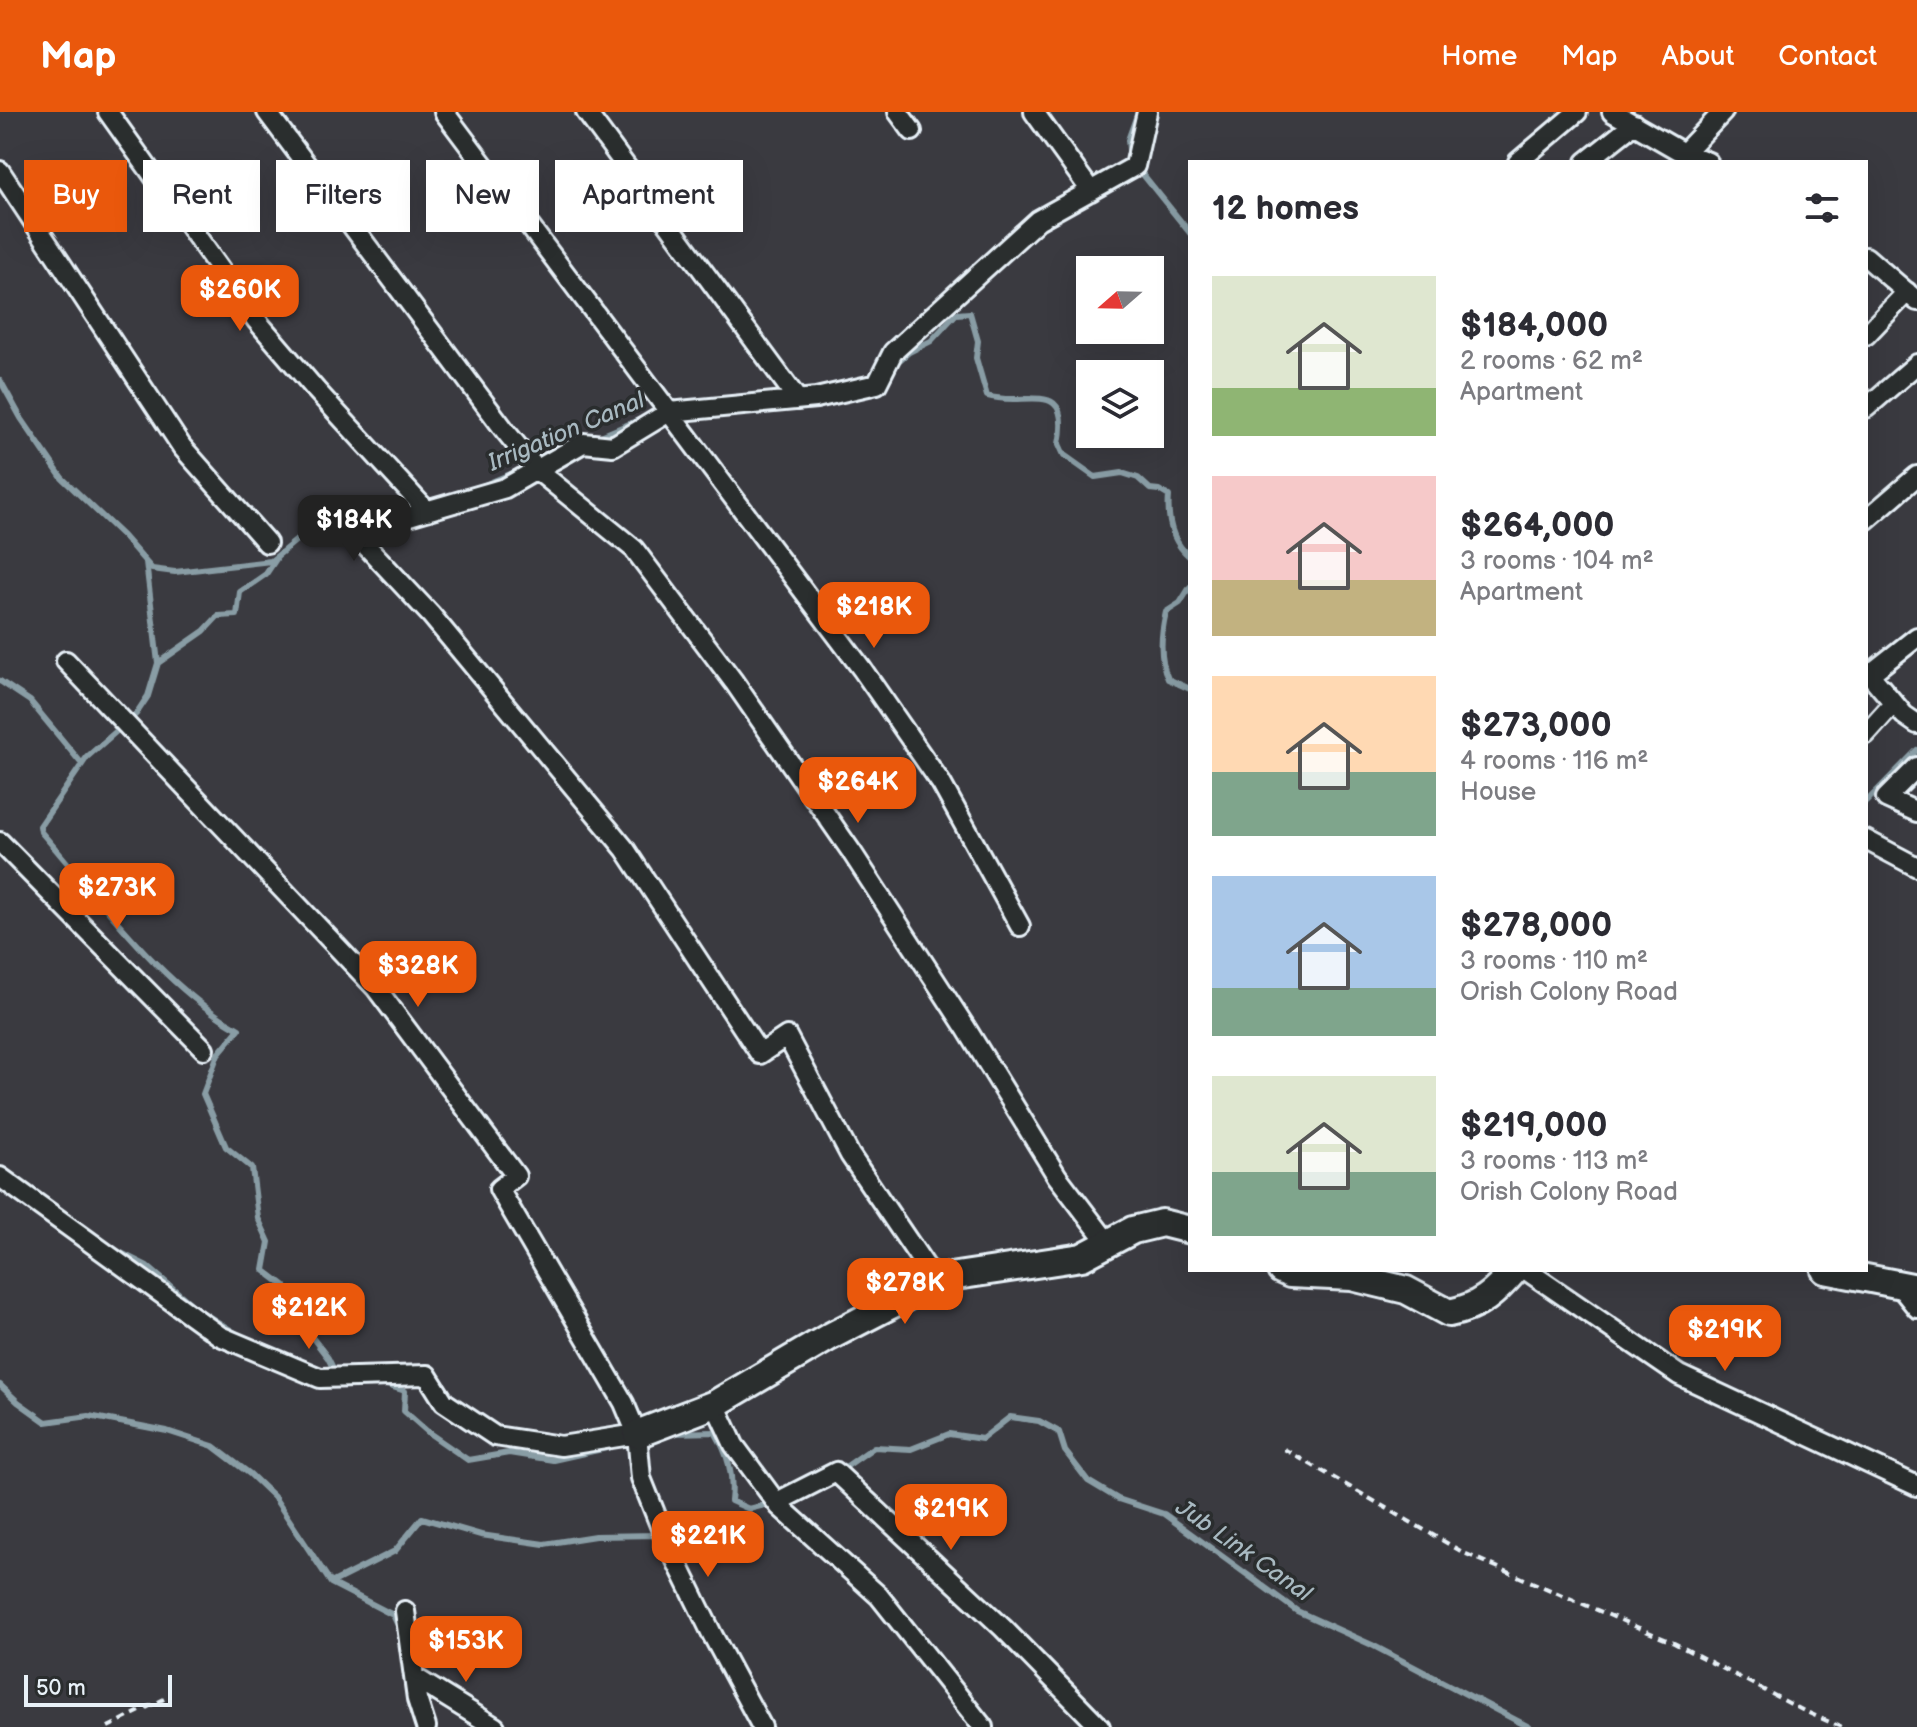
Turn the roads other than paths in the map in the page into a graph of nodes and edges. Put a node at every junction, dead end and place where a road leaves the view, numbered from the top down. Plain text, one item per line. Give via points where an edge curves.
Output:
1 (108, 112) edge
2 (267, 112) edge
3 (444, 112) edge
4 (586, 112) edge
5 (898, 112) edge
6 (1034, 112) edge
7 (1147, 112) edge
8 (1577, 112) edge
9 (1612, 112) edge
10 (1723, 112) edge
11 (1634, 124) junction
12 (912, 131) dead end
13 (1675, 155) edge
14 (1520, 160) edge
15 (1589, 160) edge
16 (1699, 160) edge
17 (0, 171) edge
18 (1091, 191) junction
19 (1868, 259) edge
20 (1912, 297) edge
21 (1868, 333) edge
22 (1917, 364) edge
23 (798, 400) junction
24 (1868, 406) edge
25 (669, 412) junction
26 (537, 470) junction
27 (1917, 476) edge
28 (427, 511) junction
29 (1868, 518) edge
30 (267, 543) dead end
31 (1917, 637) edge
32 (66, 661) dead end
33 (1868, 672) edge
34 (1894, 703) junction
35 (1917, 724) edge
36 (1868, 732) edge
37 (1917, 767) edge
38 (1917, 812) edge
39 (1868, 841) edge
40 (0, 842) edge
41 (1917, 867) edge
42 (1020, 926) dead end
43 (204, 1049) dead end
44 (0, 1177) edge
45 (1188, 1230) edge
46 (1108, 1243) junction
47 (1286, 1272) edge
48 (1513, 1272) edge
49 (1529, 1272) edge
50 (1835, 1272) edge
51 (936, 1282) junction
52 (1907, 1286) edge
53 (1917, 1308) edge
54 (715, 1404) junction
55 (637, 1434) junction
56 (1917, 1486) edge
57 (777, 1502) junction
58 (405, 1611) dead end
59 (414, 1677) junction
60 (426, 1727) edge
61 (495, 1727) edge
62 (762, 1727) edge
63 (983, 1727) edge
64 (1100, 1727) edge

1 - 28 street via 257,321
2 - 26 street
3 - 25 street
4 - 23 street
5 - 12 street
6 - 18 street
7 - 18 street via 1135,166
8 - 14 street
9 - 11 street
10 - 13 street
11 - 13 street
11 - 15 street
13 - 16 street
17 - 30 street via 182,447
18 - 23 street via 1038,220 893,352 877,384
19 - 20 street
20 - 21 street
22 - 24 street
23 - 25 street
25 - 26 street via 613,446 583,443
25 - 42 street via 932,771
26 - 28 street via 505,488
26 - 46 street via 634,549 725,670 867,876 1057,1176
27 - 29 street
28 - 51 street via 358,537 431,615 625,849 760,1054 787,1036 850,1155
31 - 33 street
32 - 55 street via 376,988 494,1145 516,1176 499,1189
33 - 34 street
34 - 35 street
34 - 36 street
37 - 38 street via 1886,798
39 - 41 street
40 - 43 street
44 - 55 street via 220,1336 320,1378 427,1375 444,1402 495,1436 561,1446
45 - 46 street via 1162,1223
46 - 51 street via 1082,1257
47 - 48 street via 1352,1277 1406,1290 1449,1313 1471,1309
49 - 56 street via 1679,1375
50 - 52 street
51 - 54 street
52 - 53 street
54 - 55 street
54 - 57 street via 734,1445
55 - 62 street via 641,1478 665,1538
57 - 63 street via 879,1596
57 - 64 street via 836,1472
58 - 59 street
59 - 60 street
59 - 61 street

